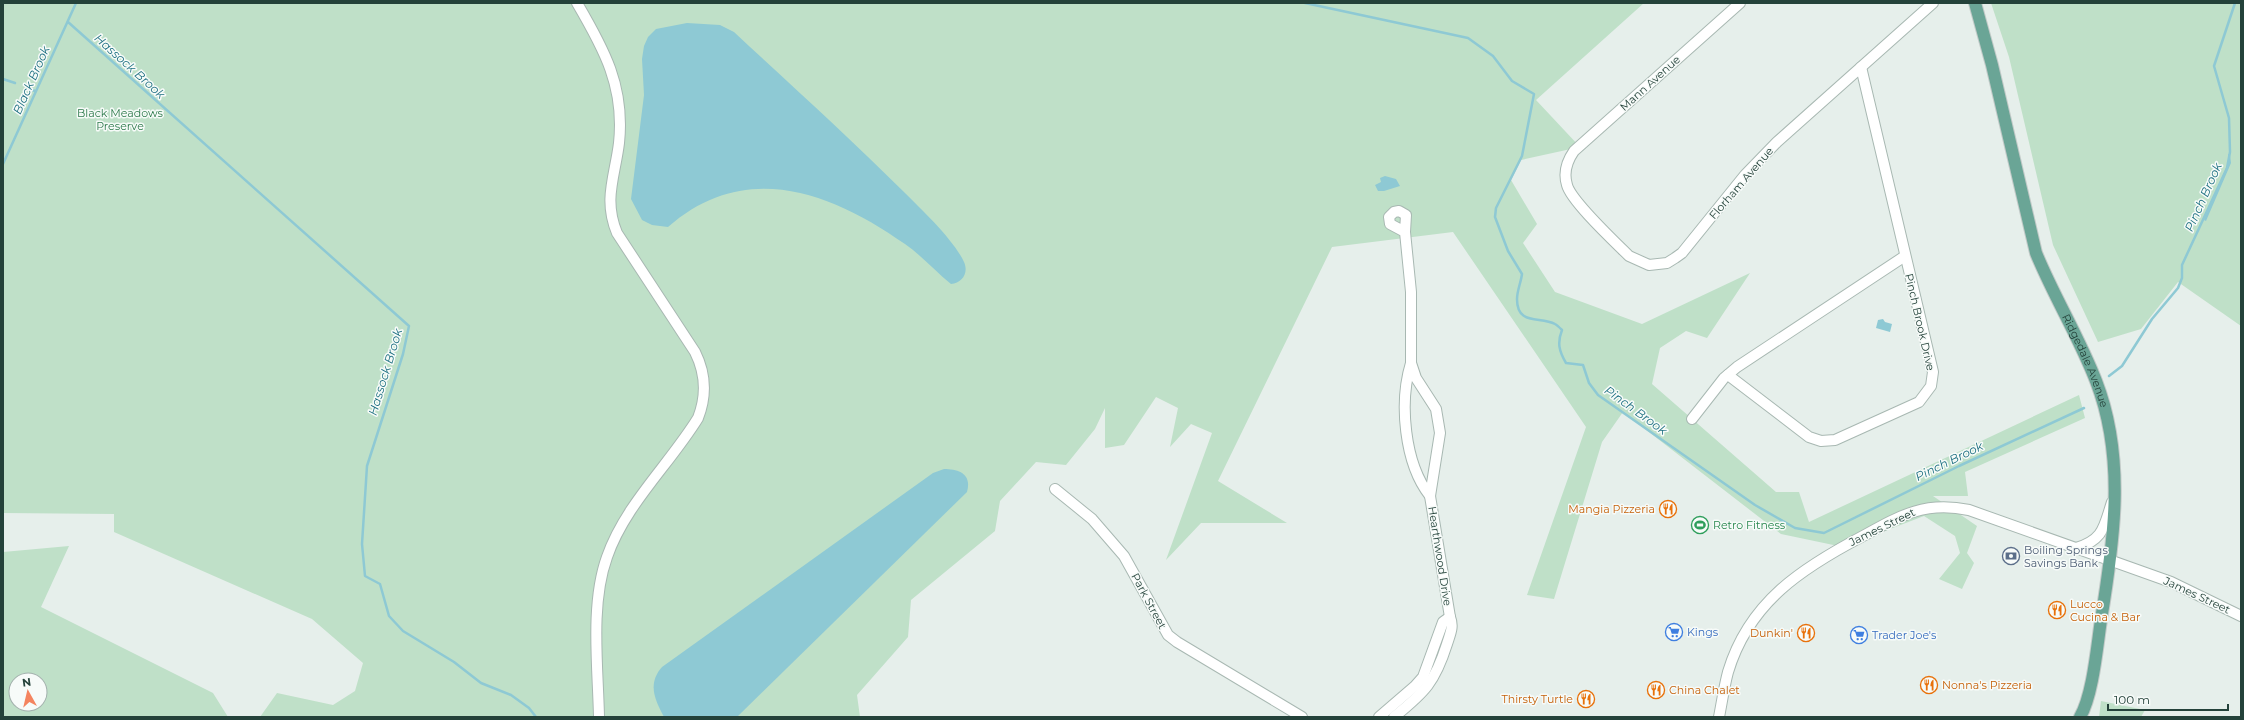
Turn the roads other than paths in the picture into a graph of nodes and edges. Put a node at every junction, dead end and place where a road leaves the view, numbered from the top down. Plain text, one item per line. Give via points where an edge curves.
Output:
1 (577, 3) edge
2 (1740, 3) edge
3 (1933, 3) edge
4 (1975, 3) edge
5 (1861, 67) junction
6 (1566, 166) joint
7 (1405, 232) dead end
8 (1905, 256) junction
9 (1411, 363) junction
10 (1728, 375) junction
11 (1692, 419) dead end
12 (1055, 489) dead end
13 (2116, 492) junction
14 (1430, 496) junction
15 (2076, 548) junction
16 (2109, 560) junction
17 (2241, 616) edge
18 (1450, 617) junction
19 (2084, 714) edge
20 (599, 717) edge
21 (1302, 717) edge
22 (1379, 717) edge
23 (1394, 717) edge
24 (1719, 717) edge

1 - 20 street via 607,56 617,89 620,123 609,201 613,223 695,352 700,361 705,385 698,418 624,523 607,557 599,598
2 - 6 street, Mann Avenue via 1574,151
3 - 5 street, Florham Avenue
4 - 13 main road, Ridgedale Avenue via 2036,253 2087,360 2103,400 2114,459
5 - 6 street, Florham Avenue via 1755,164 1682,253 1667,263 1649,265 1629,256 1571,195 1565,180
5 - 8 street, Pinch Brook Drive
7 - 9 street, Hearthwood Drive via 1411,292
8 - 10 street, Pinch Brook Drive
8 - 10 street, Pinch Brook Drive via 1933,372 1931,386 1919,402 1835,440 1820,441 1809,437
9 - 14 street, Hearthwood Drive via 1407,376 1406,438 1408,451 1423,487
9 - 14 street, Hearthwood Drive via 1416,378 1436,409 1439,422 1440,433
10 - 11 street, Pinch Brook Drive
12 - 21 street, Park Street via 1092,519 1124,556 1168,635
13 - 15 street via 2101,534 2090,544
13 - 16 main road, Ridgedale Avenue
14 - 18 street, Hearthwood Drive
15 - 16 street, James Street
15 - 24 street, James Street via 1969,510 1945,506 1908,512 1821,558 1778,591 1751,625 1734,656
16 - 17 street, James Street via 2183,587
16 - 19 main road, Ridgedale Avenue via 2095,661
18 - 22 street, Hearthwood Drive via 1444,622 1423,677
18 - 23 street, Hearthwood Drive via 1451,631 1437,674 1425,690

